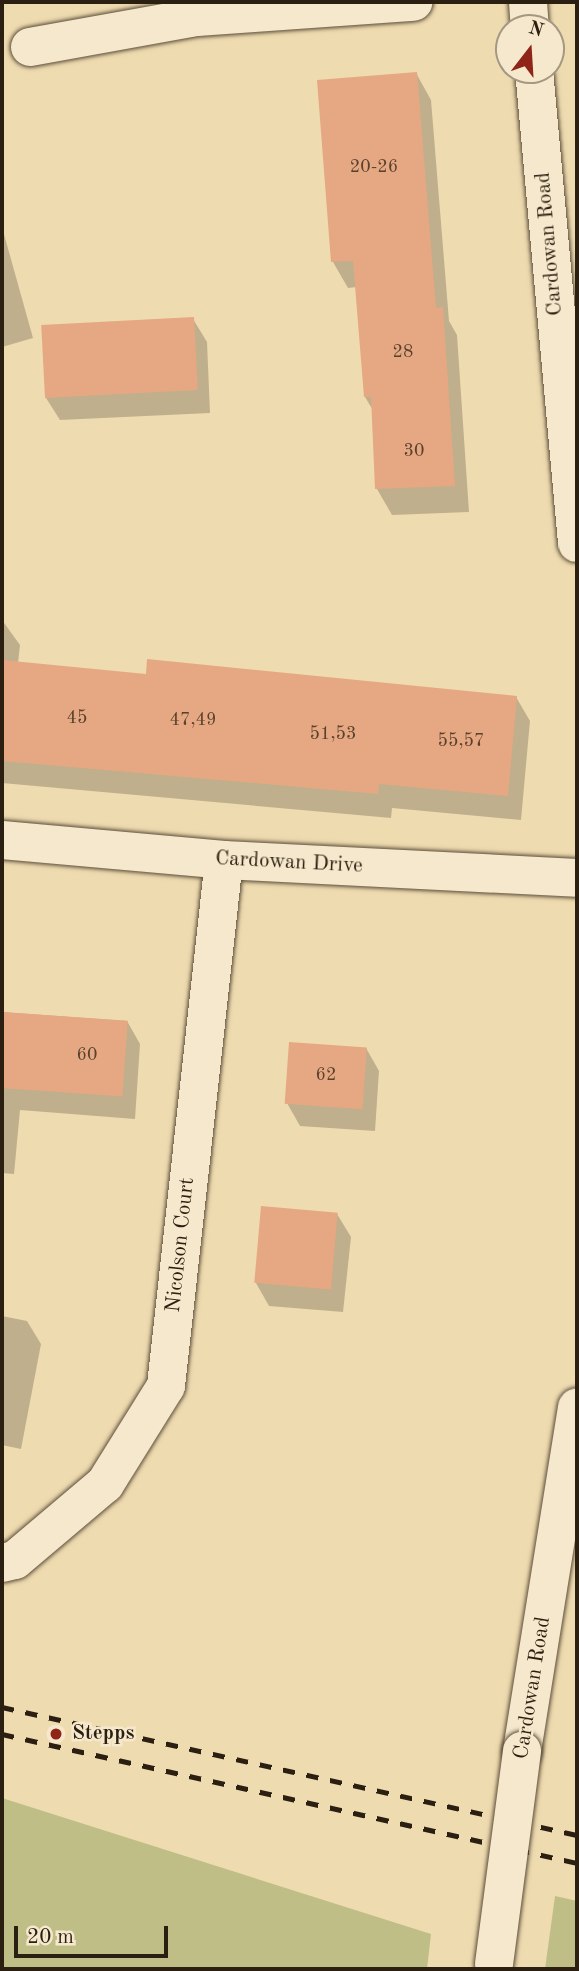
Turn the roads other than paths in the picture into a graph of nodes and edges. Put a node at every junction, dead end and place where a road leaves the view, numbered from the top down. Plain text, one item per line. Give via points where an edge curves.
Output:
1 (413, 2) edge
2 (30, 47) dead end
3 (535, 84) edge
4 (577, 542) edge
5 (2, 840) edge
6 (224, 860) junction
7 (577, 878) edge
8 (577, 1407) edge
9 (2, 1563) edge
10 (494, 1966) edge

1 - 2 street via 197,17
3 - 4 street, Cardowan Road
5 - 6 street, Cardowan Drive
6 - 7 street, Cardowan Drive
6 - 9 street, Nicolson Court via 166,1386 105,1484 15,1560
8 - 10 street, Cardowan Road, bridge via 522,1751

